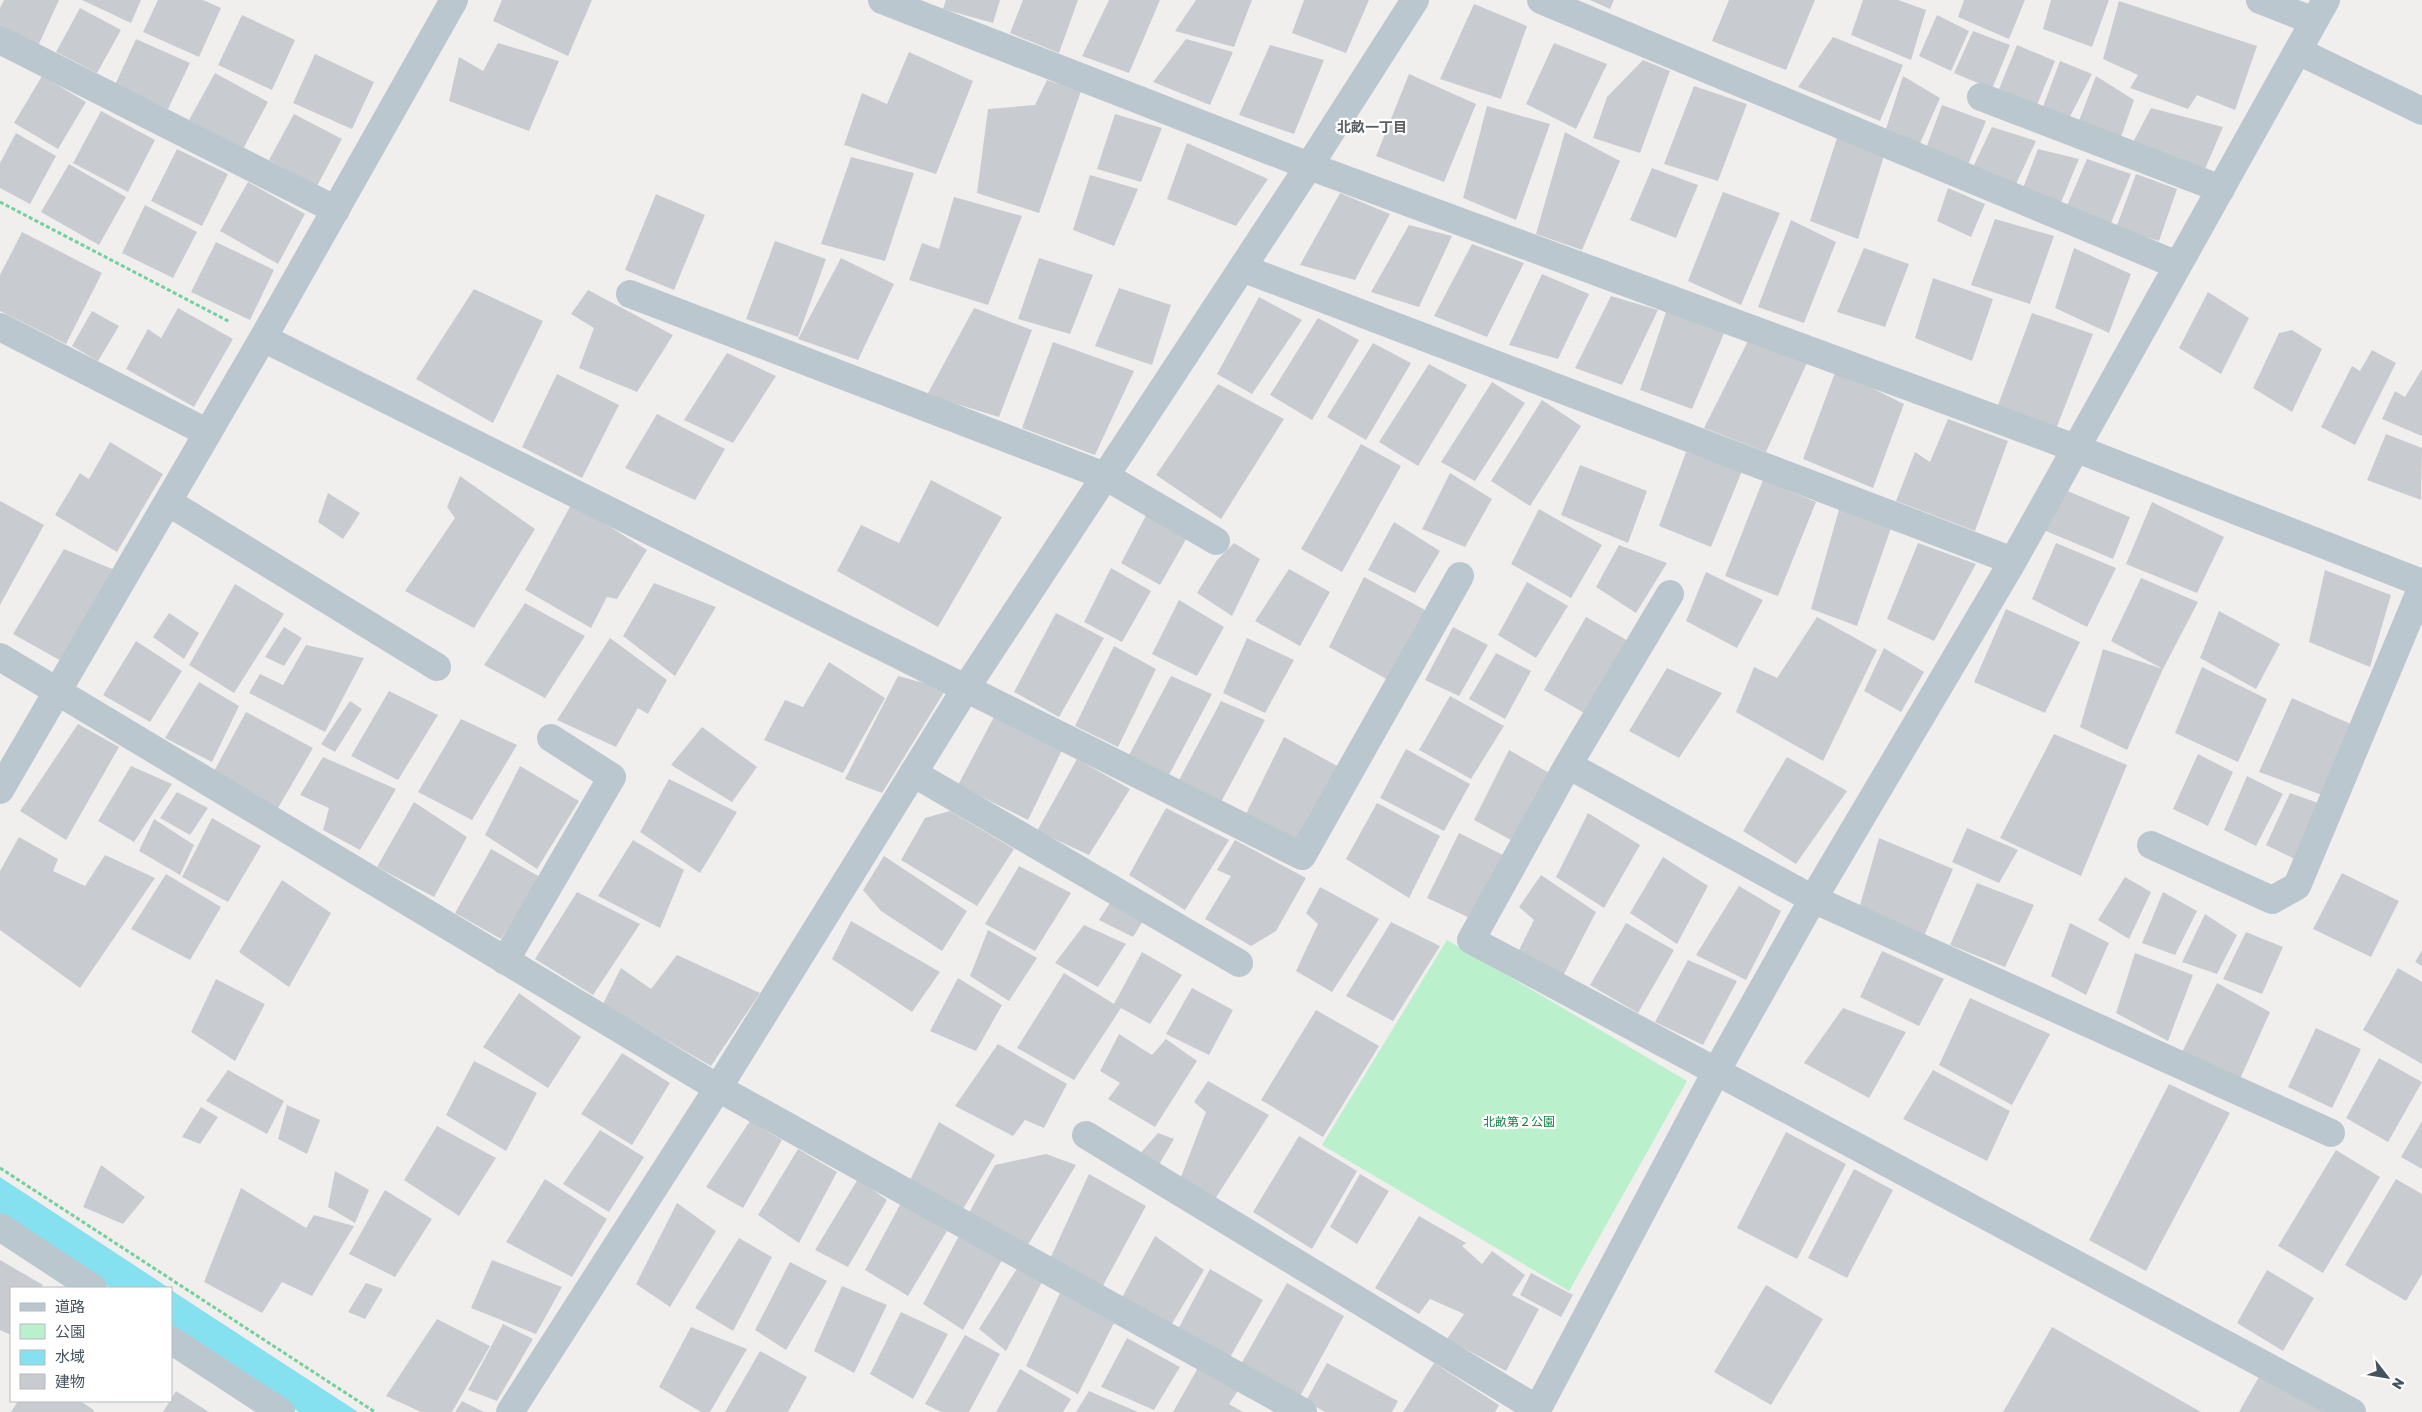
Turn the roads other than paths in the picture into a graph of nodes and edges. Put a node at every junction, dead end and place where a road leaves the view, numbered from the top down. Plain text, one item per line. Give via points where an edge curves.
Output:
1 (454, 0) edge
2 (882, 0) edge
3 (1414, 0) edge
4 (1541, 0) edge
5 (2260, 0) edge
6 (2320, 11) edge
7 (0, 40) edge
8 (2298, 51) junction
9 (1981, 97) dead end
10 (2422, 111) edge
11 (1309, 166) junction
12 (2221, 190) junction
13 (336, 210) junction
14 (2178, 266) junction
15 (1242, 268) junction
16 (630, 294) dead end
17 (0, 327) edge
18 (263, 338) junction
19 (208, 433) junction
20 (2075, 448) junction
21 (1105, 476) junction
22 (168, 502) junction
23 (1216, 541) dead end
24 (2013, 561) junction
25 (1460, 576) dead end
26 (2422, 585) edge
27 (1670, 594) dead end
28 (0, 657) edge
29 (437, 667) dead end
30 (966, 688) junction
31 (57, 692) junction
32 (551, 738) dead end
33 (1568, 765) junction
34 (914, 772) junction
35 (0, 790) edge
36 (2151, 845) dead end
37 (1813, 899) junction
38 (505, 961) junction
39 (1240, 963) dead end
40 (1717, 1070) junction
41 (718, 1088) junction
42 (2331, 1133) dead end
43 (1086, 1135) dead end
44 (0, 1227) edge
45 (91, 1287) edge
46 (172, 1341) edge
47 (1536, 1411) edge
48 (281, 1412) edge
49 (510, 1412) edge
50 (1303, 1412) edge
51 (2352, 1412) edge

1 - 13 street
2 - 11 street
3 - 11 street
4 - 14 street
5 - 6 street
6 - 8 street
7 - 13 street
8 - 10 street
8 - 12 street
9 - 12 street
11 - 15 street
11 - 20 street
12 - 14 street
13 - 18 street
14 - 20 street
15 - 21 street
15 - 24 street
16 - 21 street
17 - 19 street
18 - 19 street
18 - 30 street
19 - 22 street
20 - 24 street
20 - 26 street
21 - 23 street
21 - 30 street
22 - 29 street
22 - 31 street
24 - 37 street
25 - 30 street via 1302,856
26 - 36 street via 2297,886 2272,900
27 - 33 street
28 - 31 street
30 - 34 street
31 - 35 street
31 - 38 street
32 - 38 street via 612,777
33 - 37 street
33 - 40 street via 1471,940
34 - 39 street
34 - 41 street
37 - 40 street
37 - 42 street
38 - 41 street
40 - 47 street
40 - 51 street
41 - 49 street
41 - 50 street
43 - 47 street
44 - 45 street
46 - 48 street

